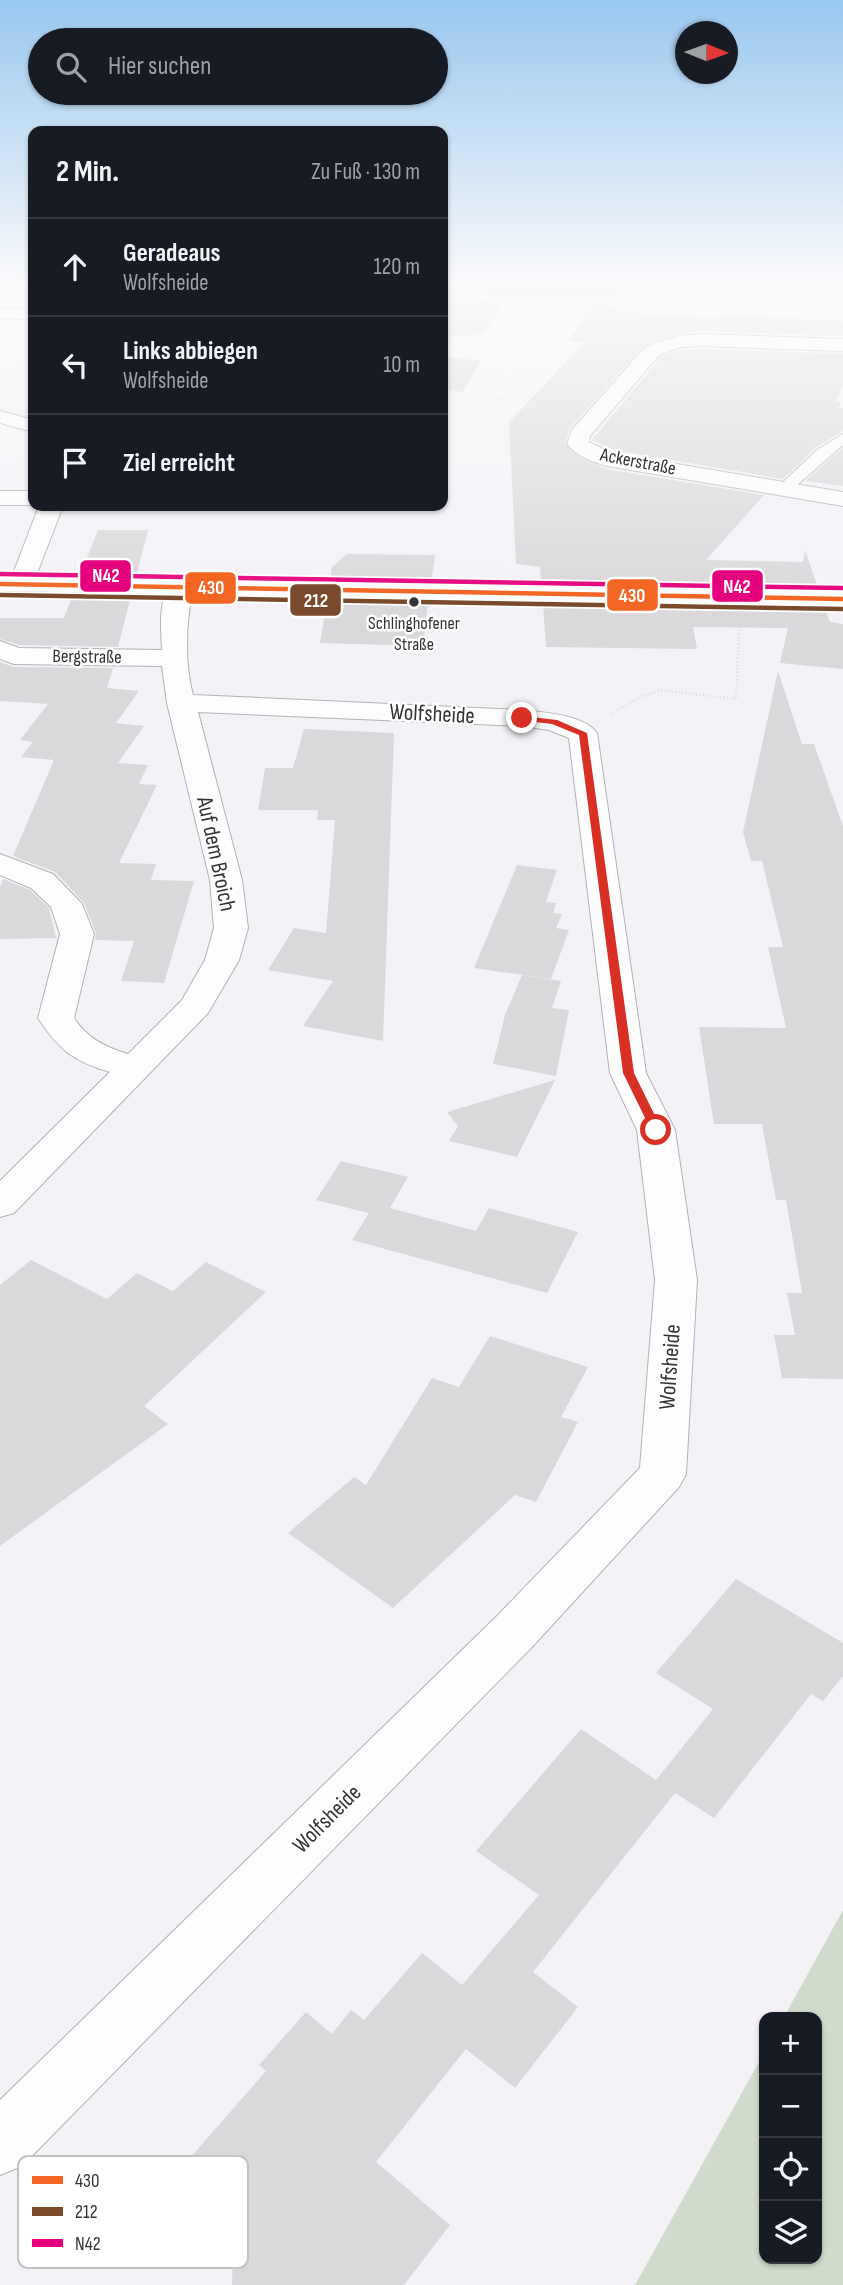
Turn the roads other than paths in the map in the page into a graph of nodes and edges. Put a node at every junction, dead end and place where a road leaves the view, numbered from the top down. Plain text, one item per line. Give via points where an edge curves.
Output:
1 (622, 386) edge
2 (0, 417) edge
3 (28, 425) edge
4 (843, 438) edge
5 (784, 489) junction
6 (0, 498) edge
7 (28, 498) edge
8 (843, 499) edge
9 (48, 511) edge
10 (10, 584) edge
11 (180, 588) junction
12 (843, 599) edge
13 (0, 649) edge
14 (176, 658) junction
15 (181, 703) junction
16 (0, 864) edge
17 (133, 1067) junction
18 (0, 1204) edge
19 (0, 2144) edge

1 - 5 street, Ackerstraße via 580,435 578,444 590,452 607,459
2 - 3 street
4 - 5 lane
5 - 8 street, Ackerstraße
6 - 7 street
9 - 10 street
10 - 11 street
11 - 12 street
11 - 14 street, Auf dem Broich via 174,616
13 - 14 street, Bergstraße via 14,656
14 - 15 street, Auf dem Broich
15 - 17 street, Auf dem Broich via 226,880 231,928 222,960 196,1006
15 - 19 street, Wolfsheide via 522,718 554,722 583,733 628,1073 656,1130 676,1280 663,1474 514,1632
16 - 17 street via 42,881 66,904 77,934 57,1018 68,1038 93,1055
17 - 18 street, Auf dem Broich

